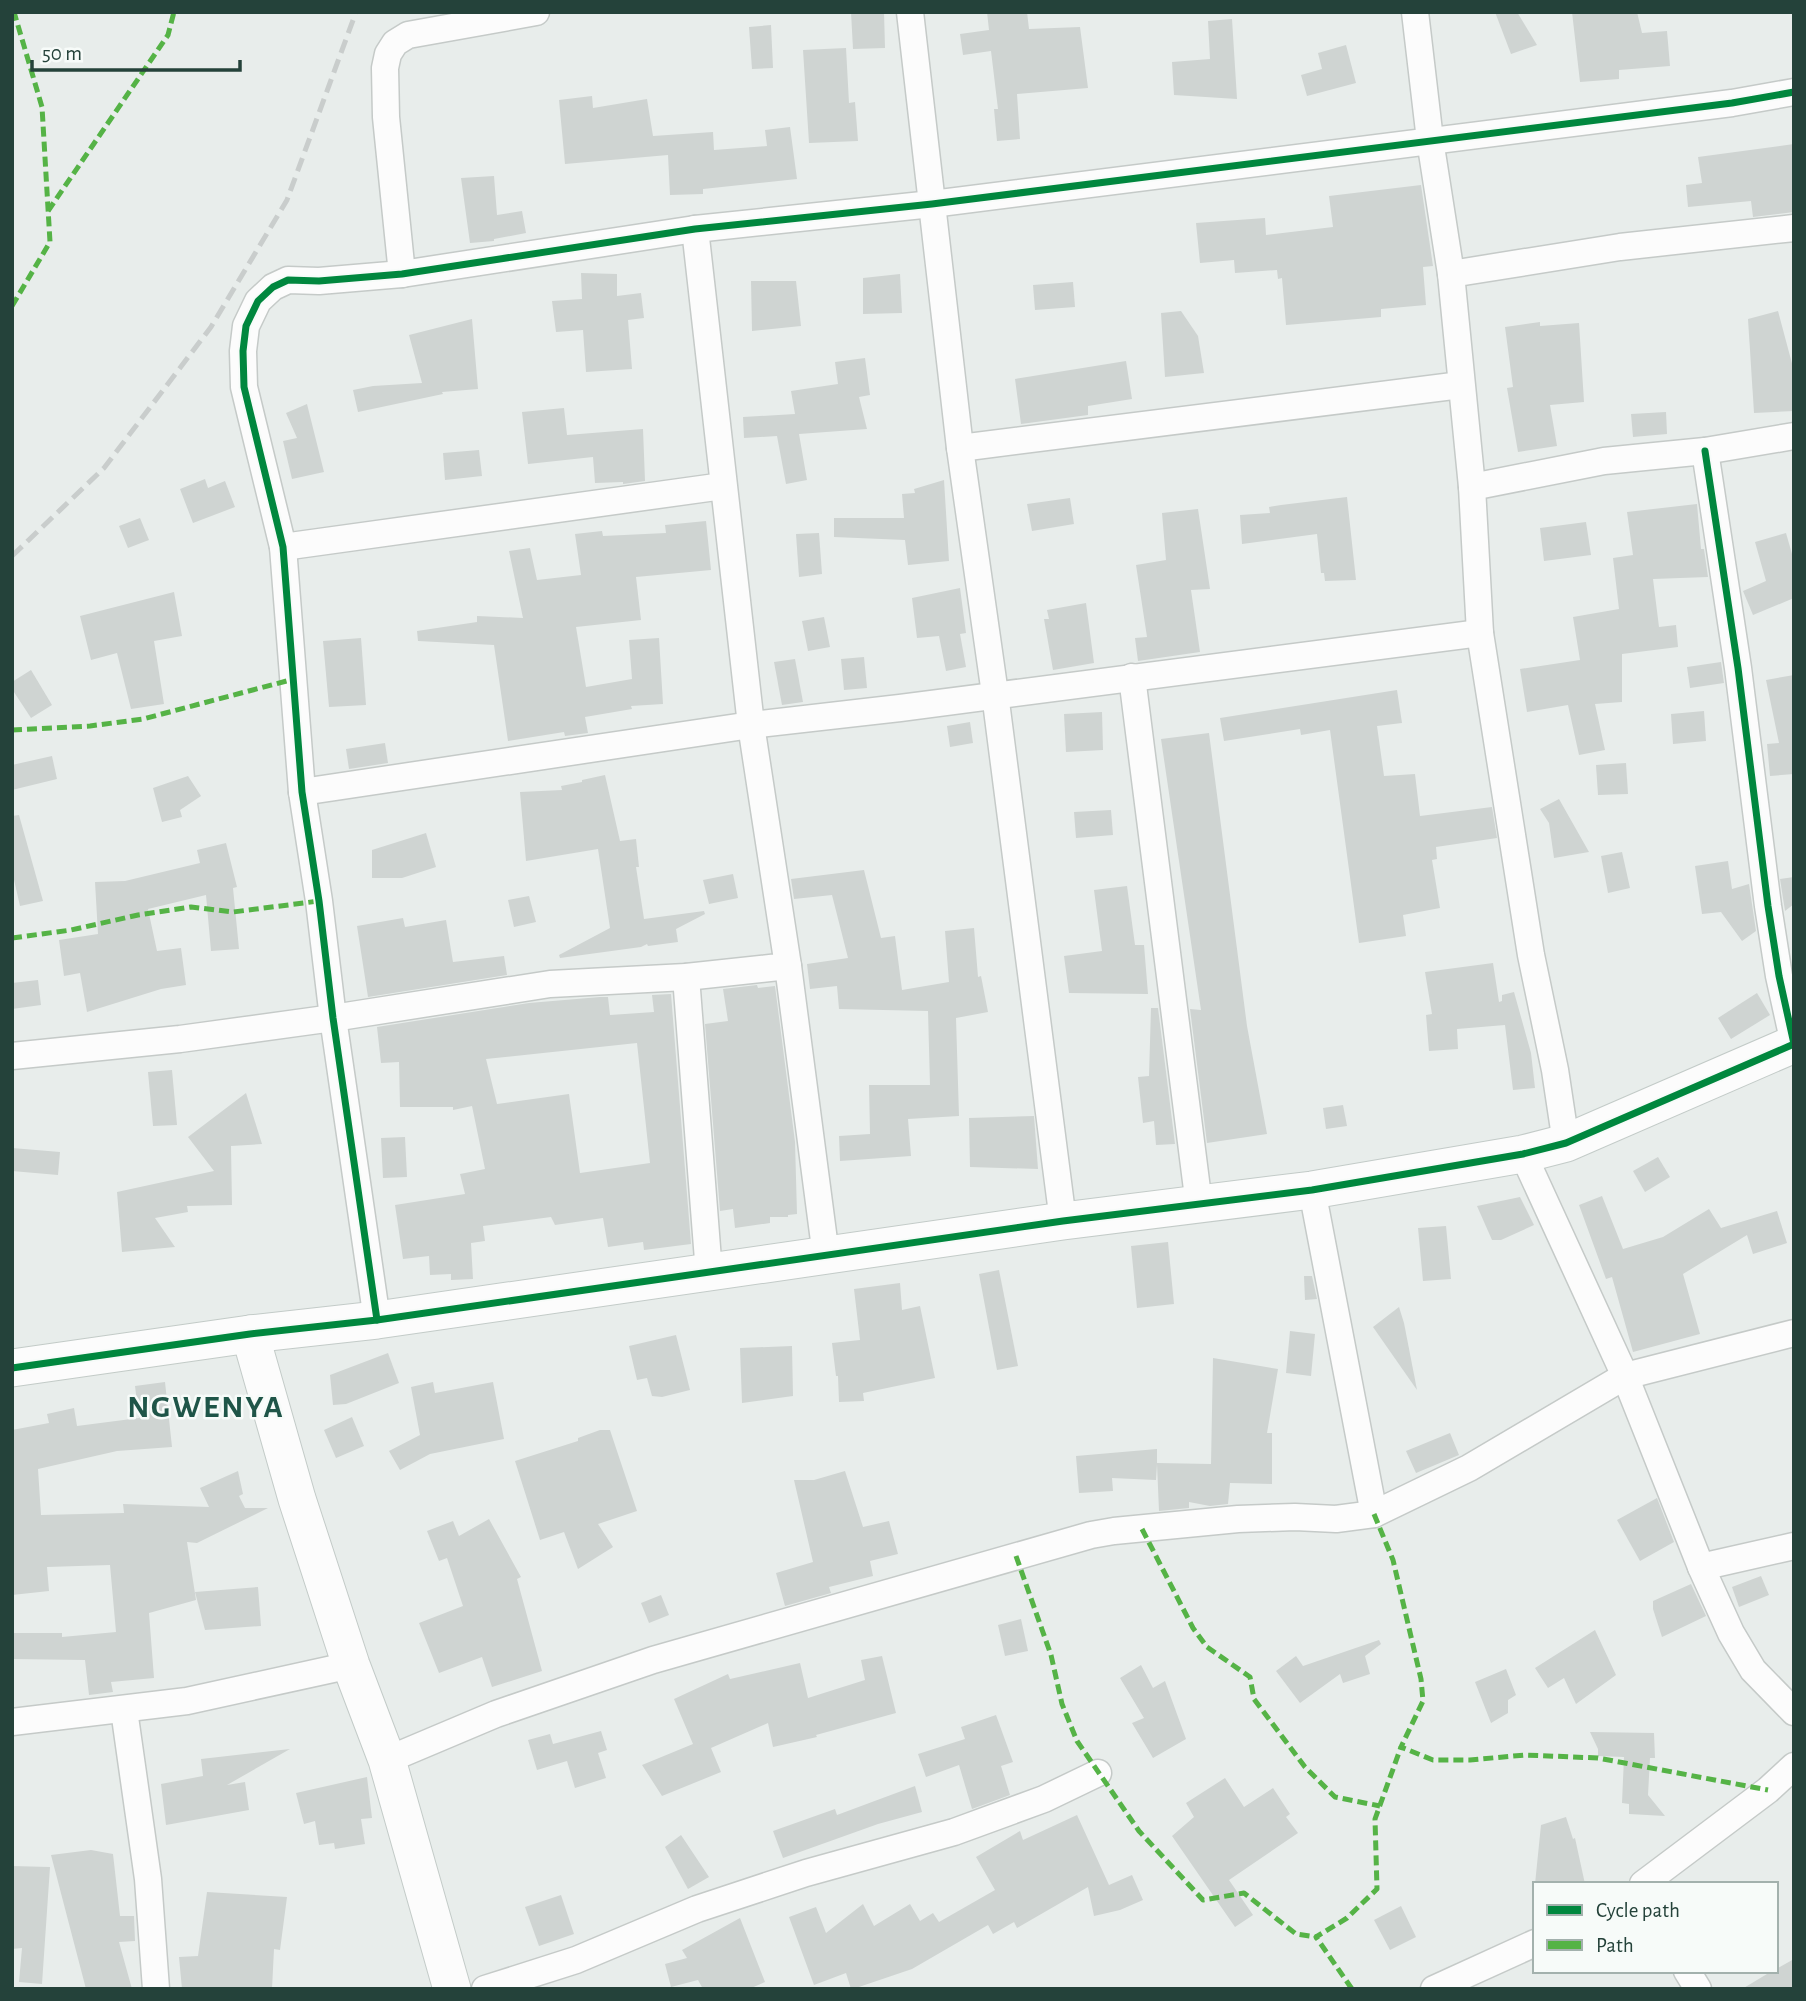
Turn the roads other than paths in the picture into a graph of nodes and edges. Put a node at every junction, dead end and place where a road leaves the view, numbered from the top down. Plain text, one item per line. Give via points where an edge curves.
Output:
1 (536, 12) edge
2 (910, 12) edge
3 (1415, 12) edge
4 (1794, 92) edge
5 (1430, 140) junction
6 (932, 204) junction
7 (1794, 228) edge
8 (695, 229) junction
9 (401, 274) junction
10 (1451, 274) junction
11 (1461, 385) junction
12 (1794, 436) edge
13 (960, 448) junction
14 (1705, 451) junction
15 (723, 485) junction
16 (1472, 488) junction
17 (283, 547) junction
18 (1480, 633) junction
19 (1132, 677) junction
20 (995, 694) junction
21 (751, 725) junction
22 (302, 792) junction
23 (788, 967) junction
24 (686, 977) junction
25 (332, 1018) junction
26 (1794, 1044) edge
27 (12, 1056) edge
28 (1566, 1143) junction
29 (1522, 1154) junction
30 (1312, 1190) junction
31 (1199, 1205) junction
32 (1063, 1221) junction
33 (826, 1256) junction
34 (709, 1273) junction
35 (377, 1320) junction
36 (1794, 1333) edge
37 (250, 1334) junction
38 (12, 1368) edge
39 (1625, 1376) junction
40 (1374, 1514) junction
41 (1794, 1546) edge
42 (1701, 1567) junction
43 (351, 1665) junction
44 (124, 1710) junction
45 (1794, 1712) edge
46 (12, 1722) edge
47 (387, 1760) junction
48 (1794, 1766) edge
49 (1098, 1773) dead end
50 (1646, 1882) edge
51 (1533, 1944) edge
52 (1688, 1973) edge
53 (156, 1989) edge
54 (452, 1989) edge
55 (485, 1989) edge
56 (1434, 1989) edge
57 (1698, 1989) edge

1 - 9 street via 408,35 388,54 386,117
2 - 6 street
3 - 5 street
4 - 5 street
5 - 6 street
5 - 10 street
6 - 8 street
6 - 13 street
7 - 10 street via 1620,247
8 - 9 street
8 - 15 street
9 - 17 street via 288,281 258,301 246,326 244,387
10 - 11 street
11 - 13 street
11 - 16 street
12 - 14 street
13 - 20 street
14 - 16 street via 1604,461
14 - 26 street via 1768,906
15 - 17 street
15 - 21 street
16 - 18 street
17 - 22 street
18 - 19 street
18 - 28 street
19 - 20 street
19 - 31 street
20 - 21 street
20 - 32 street
21 - 22 street
21 - 23 street
22 - 25 street
23 - 24 street
23 - 33 street
24 - 25 street via 550,984
24 - 34 street
25 - 27 street
25 - 35 street
26 - 28 street
28 - 29 street
29 - 30 street
29 - 39 street
30 - 31 street
30 - 40 street
31 - 32 street
32 - 33 street
33 - 34 street
34 - 35 street
35 - 37 street
36 - 39 street
37 - 38 street
37 - 43 street
39 - 40 street via 1469,1468
39 - 42 street
40 - 47 street via 1336,1519 1238,1519 1091,1535 653,1660 496,1714
41 - 42 street
42 - 45 street via 1753,1670
43 - 44 street
43 - 47 street
44 - 46 street
44 - 53 street via 148,1879
47 - 54 street
48 - 50 street
49 - 55 street via 1044,1799 954,1832 697,1909 576,1960
51 - 56 street
52 - 57 street

